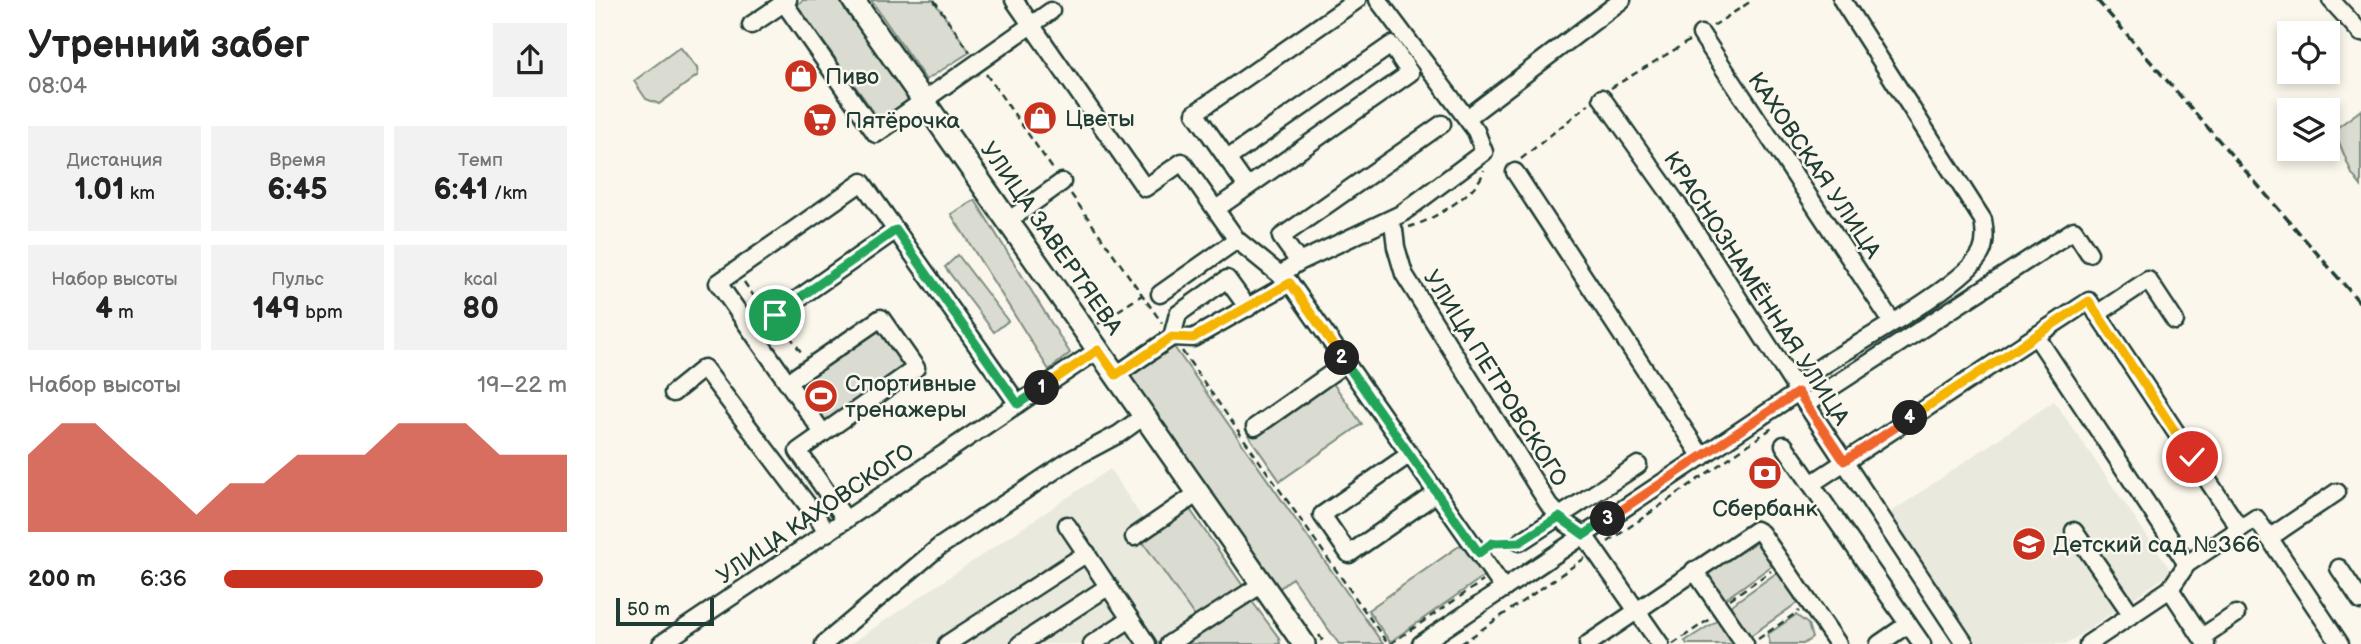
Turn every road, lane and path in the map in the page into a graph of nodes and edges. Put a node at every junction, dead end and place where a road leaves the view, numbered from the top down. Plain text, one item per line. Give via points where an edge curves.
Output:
1 (853, 0) edge
2 (1014, 0) edge
3 (1357, 0) edge
4 (1378, 0) edge
5 (1622, 0) edge
6 (1753, 0) edge
7 (1842, 0) edge
8 (2331, 0) edge
9 (785, 1) edge
10 (1051, 11) dead end
11 (751, 25) dead end
12 (1031, 25) junction
13 (2361, 33) edge
14 (1701, 34) joint
15 (1602, 97) dead end
16 (923, 100) junction
17 (1467, 118) junction
18 (1443, 124) dead end
19 (1484, 152) junction
20 (1227, 159) junction
21 (1515, 172) dead end
22 (1062, 182) dead end
23 (1247, 187) junction
24 (1216, 209) junction
25 (1008, 220) junction
26 (896, 230) junction
27 (1394, 230) joint
28 (1237, 240) junction
29 (2089, 253) dead end
30 (1299, 262) junction
31 (736, 271) junction
32 (1285, 279) junction
33 (1160, 294) dead end
34 (1142, 295) dead end
35 (1248, 309) junction
36 (2097, 314) junction
37 (772, 317) junction
38 (2175, 321) dead end
39 (1892, 322) junction
40 (1097, 324) dead end
41 (752, 331) junction
42 (2036, 336) junction
43 (1172, 337) junction
44 (1098, 350) junction
45 (1346, 363) junction
46 (811, 366) junction
47 (1116, 375) junction
48 (788, 382) junction
49 (673, 393) dead end
50 (1802, 398) junction
51 (1018, 404) junction
52 (1144, 416) junction
53 (1255, 427) dead end
54 (1773, 428) dead end
55 (824, 433) junction
56 (1784, 445) dead end
57 (1410, 454) junction
58 (1702, 457) junction
59 (1844, 461) junction
60 (1638, 465) dead end
61 (1811, 484) junction
62 (1198, 492) junction
63 (2337, 492) dead end
64 (1437, 493) junction
65 (1559, 517) junction
66 (846, 520) junction
67 (1067, 525) dead end
68 (2240, 528) junction
69 (2074, 531) dead end
70 (828, 532) junction
71 (1584, 535) junction
72 (1134, 537) dead end
73 (2269, 538) junction
74 (1520, 542) joint
75 (1595, 551) junction
76 (1087, 553) junction
77 (1479, 553) junction
78 (1782, 563) junction
79 (2187, 564) junction
80 (2339, 568) dead end
81 (1694, 570) junction
82 (1487, 579) dead end
83 (1262, 584) junction
84 (1109, 586) junction
85 (1504, 589) junction
86 (2170, 589) junction
87 (2361, 601) edge
88 (1810, 603) junction
89 (1720, 608) junction
90 (1637, 610) junction
91 (2236, 614) dead end
92 (2132, 615) junction
93 (1130, 619) junction
94 (1908, 624) junction
95 (973, 637) edge
96 (2204, 641) edge
97 (661, 644) edge
98 (824, 644) edge
99 (947, 644) edge
100 (1020, 644) edge
101 (1092, 644) edge
102 (1147, 644) edge
103 (1169, 644) edge
104 (1304, 644) edge
105 (1390, 644) edge
106 (1421, 644) edge
107 (1461, 644) edge
108 (1588, 644) edge
109 (1660, 644) edge
110 (1674, 644) edge
111 (1745, 644) edge
112 (1752, 644) edge
113 (1839, 644) edge
114 (1879, 644) edge
115 (1922, 644) edge
116 (1965, 644) edge
117 (2088, 644) edge
118 (2340, 644) edge

1 - 16 main road, УЛИЦА ЗАВЕРТЯЕВА
2 - 12 street
3 - 20 street via 1195,113
4 - 17 street
5 - 17 street
6 - 14 path
7 - 39 street via 1983,220 1986,236 1976,262
8 - 13 street
9 - 11 street
9 - 16 street via 876,134
10 - 12 street
12 - 16 street
12 - 24 street via 1145,188 1182,162
14 - 39 street, КАХОВСКАЯ УЛИЦА
15 - 50 street, КРАСНОЗНАМЁННАЯ УЛИЦА via 1683,212
16 - 25 main road, УЛИЦА ЗАВЕРТЯЕВА
17 - 19 street
18 - 30 street via 1281,237
19 - 27 path via 1483,177 1471,190 1430,220
19 - 30 street via 1401,214
20 - 23 street
20 - 23 street via 1391,45 1410,73
21 - 58 street
22 - 25 street
23 - 24 street
24 - 28 street
25 - 44 main road, УЛИЦА ЗАВЕРТЯЕВА
26 - 31 street via 862,182
26 - 37 street
26 - 51 street
27 - 65 street, УЛИЦА ПЕТРОВСКОГО via 1404,274
28 - 32 street
28 - 33 street
29 - 50 street via 2074,230
30 - 32 street
31 - 37 path
31 - 41 street via 718,283
32 - 35 street
32 - 45 street
34 - 40 path
35 - 43 street via 1193,338
35 - 43 street via 1227,279 1178,314
36 - 38 street via 2148,280
36 - 42 street via 2089,301
36 - 68 street
37 - 41 street
37 - 46 path
39 - 50 street via 1806,379
41 - 48 street
42 - 59 street
42 - 79 street
43 - 47 street
44 - 47 main road, УЛИЦА ЗАВЕРТЯЕВА
44 - 51 street, УЛИЦА КАХОВСКОГО
45 - 53 street
45 - 57 street
46 - 48 street
46 - 55 street via 881,317 916,368
47 - 52 main road, УЛИЦА ЗАВЕРТЯЕВА
48 - 55 street
49 - 70 street via 704,368
50 - 58 street
50 - 59 street, КРАСНОЗНАМЁННАЯ УЛИЦА
51 - 66 street, УЛИЦА КАХОВСКОГО
52 - 62 main road, УЛИЦА ЗАВЕРТЯЕВА
52 - 98 street via 939,547
54 - 75 path
55 - 66 street via 798,451
56 - 61 street
57 - 64 street
57 - 64 street via 1322,515 1342,544 1349,554
58 - 71 street
59 - 61 street
59 - 116 street, КРАСНОЗНАМЁННАЯ УЛИЦА
60 - 65 street
61 - 94 street
62 - 72 street
62 - 83 main road, УЛИЦА ЗАВЕРТЯЕВА
63 - 73 street
64 - 77 street
65 - 71 street, УЛИЦА ПЕТРОВСКОГО
65 - 74 street
66 - 70 street, УЛИЦА КАХОВСКОГО
67 - 76 street
68 - 73 street via 2256,518
68 - 79 street
69 - 92 street
70 - 97 street, УЛИЦА КАХОВСКОГО
71 - 75 street, УЛИЦА ПЕТРОВСКОГО
71 - 85 street
73 - 118 street
74 - 77 path via 1492,543
75 - 90 street, УЛИЦА ПЕТРОВСКОГО
75 - 107 path
76 - 84 street
76 - 95 street
77 - 85 street
78 - 81 street via 1756,530
78 - 88 street
78 - 89 path
79 - 86 street
80 - 87 street
81 - 89 street
81 - 90 street
82 - 105 path
83 - 103 street
83 - 104 main road, УЛИЦА ЗАВЕРТЯЕВА
84 - 93 street
84 - 100 street
85 - 106 street
86 - 92 street
86 - 96 street
88 - 112 path
88 - 113 street
89 - 110 path
89 - 111 street
90 - 108 street
90 - 109 street, УЛИЦА ПЕТРОВСКОГО
91 - 96 street
92 - 117 street
93 - 101 street
93 - 102 street
94 - 114 street
94 - 115 street
95 - 99 street

